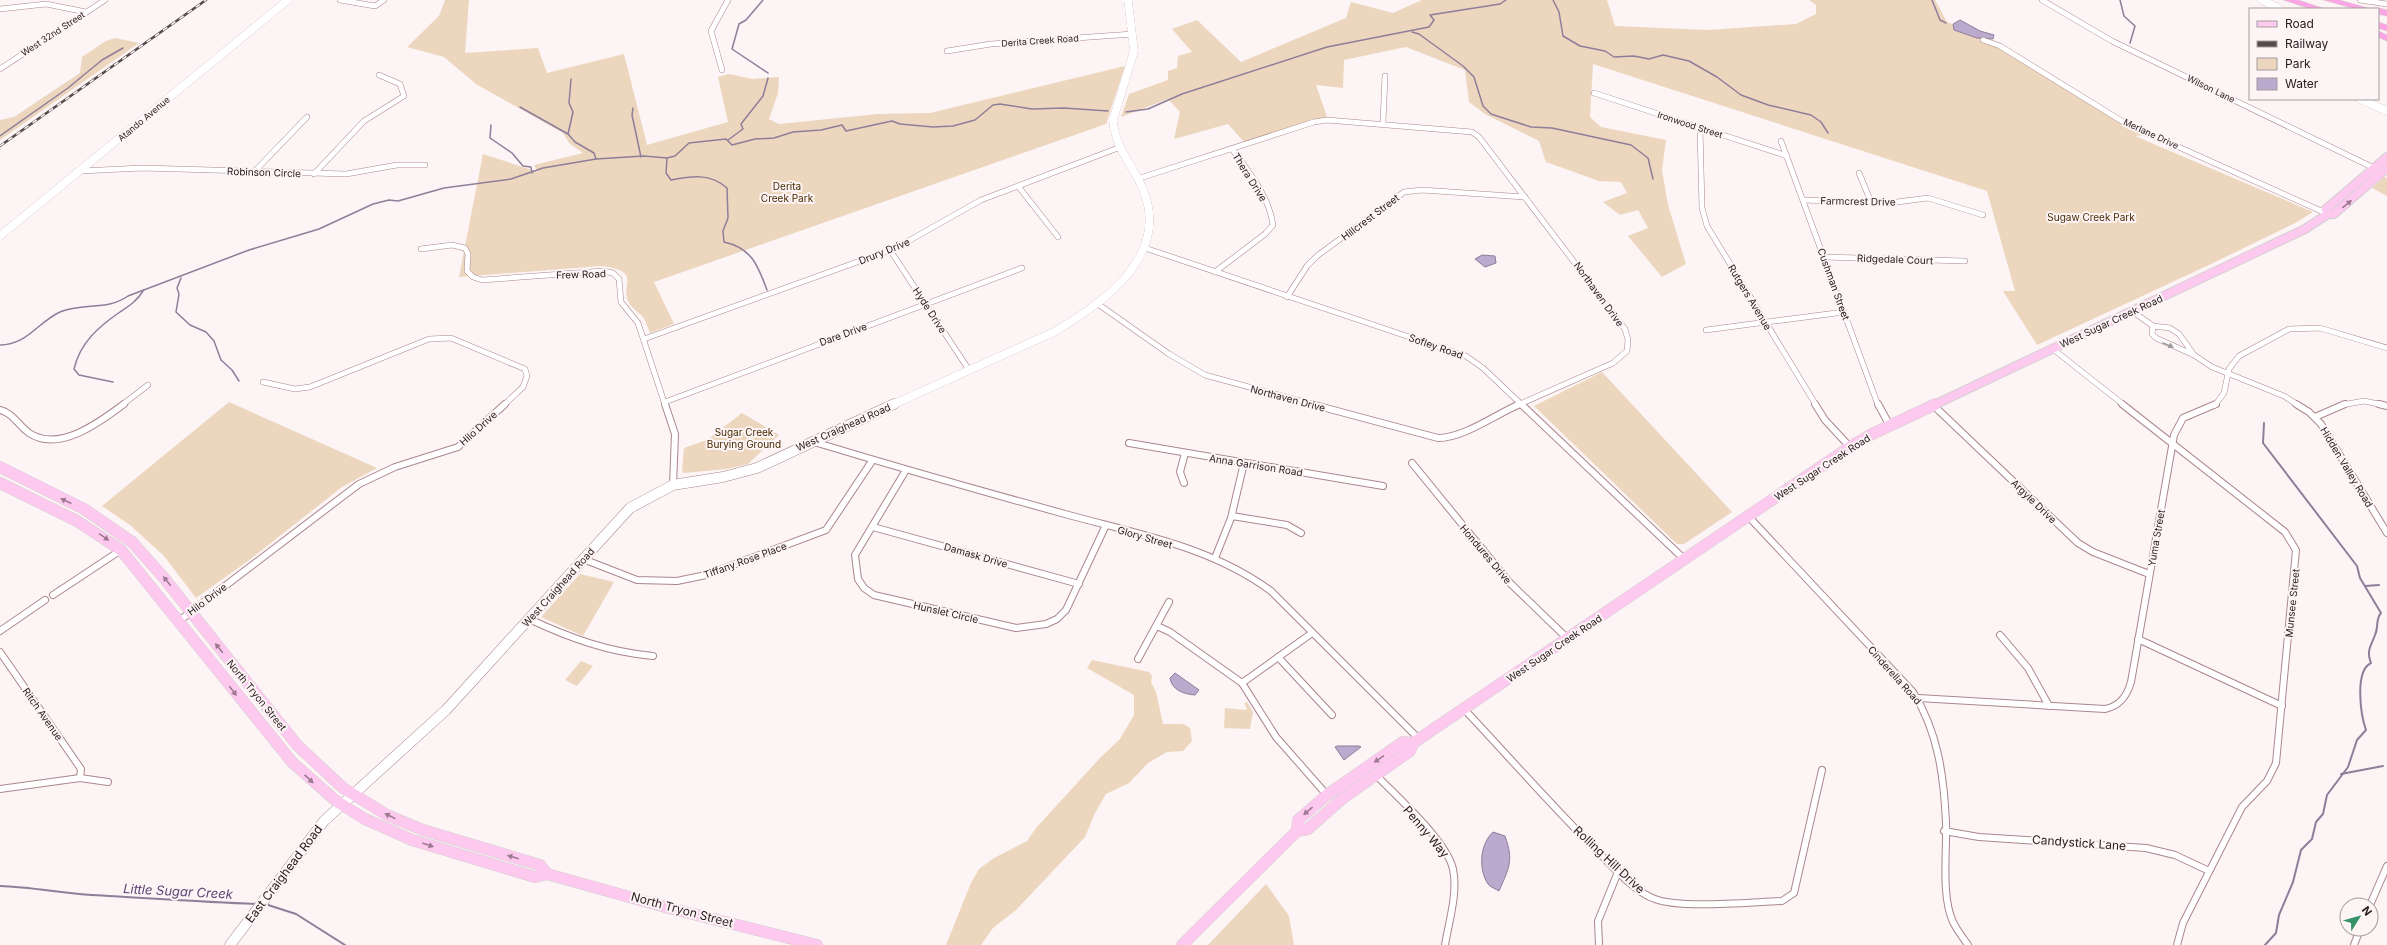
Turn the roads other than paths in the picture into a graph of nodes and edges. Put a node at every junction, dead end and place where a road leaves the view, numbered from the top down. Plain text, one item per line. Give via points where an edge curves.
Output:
1 (105, 0) edge
2 (288, 0) edge
3 (340, 0) edge
4 (384, 0) edge
5 (728, 0) edge
6 (1128, 0) edge
7 (2042, 0) edge
8 (2262, 0) edge
9 (2287, 0) edge
10 (2319, 0) edge
11 (2328, 0) edge
12 (2360, 0) edge
13 (2387, 4) edge
14 (2278, 8) edge
15 (2307, 8) edge
16 (2317, 8) edge
17 (2346, 8) edge
18 (2363, 8) edge
19 (0, 9) edge
20 (86, 12) junction
21 (1134, 34) junction
22 (1983, 40) dead end
23 (947, 51) dead end
24 (0, 69) edge
25 (722, 70) dead end
26 (379, 75) dead end
27 (1385, 76) dead end
28 (1594, 93) dead end
29 (2362, 100) edge
30 (2387, 111) edge
31 (307, 117) dead end
32 (1383, 123) junction
33 (1700, 129) junction
34 (1781, 141) dead end
35 (1118, 148) junction
36 (1232, 149) junction
37 (1787, 156) junction
38 (2387, 157) edge
39 (425, 165) dead end
40 (2374, 168) junction
41 (2385, 170) edge
42 (81, 171) junction
43 (253, 173) junction
44 (1859, 173) dead end
45 (314, 174) junction
46 (1137, 178) junction
47 (1018, 186) junction
48 (1525, 197) junction
49 (1803, 200) junction
50 (1871, 202) junction
51 (2328, 214) junction
52 (1983, 215) dead end
53 (0, 236) edge
54 (1058, 237) dead end
55 (1145, 248) junction
56 (421, 249) dead end
57 (890, 250) junction
58 (1824, 257) junction
59 (1965, 261) dead end
60 (1022, 268) dead end
61 (1215, 272) junction
62 (1287, 297) junction
63 (926, 304) junction
64 (1098, 304) junction
65 (2132, 311) junction
66 (1844, 312) junction
67 (1765, 322) junction
68 (2153, 326) junction
69 (1706, 330) dead end
70 (644, 339) junction
71 (2387, 348) edge
72 (2053, 349) junction
73 (2194, 355) junction
74 (969, 370) junction
75 (2228, 374) junction
76 (263, 382) dead end
77 (148, 385) dead end
78 (665, 402) junction
79 (1520, 404) junction
80 (1933, 405) junction
81 (2387, 406) edge
82 (0, 410) edge
83 (2315, 417) junction
84 (1890, 426) junction
85 (811, 440) junction
86 (1129, 443) dead end
87 (2172, 443) junction
88 (1850, 447) junction
89 (1185, 453) junction
90 (872, 461) junction
91 (1244, 463) junction
92 (1412, 463) dead end
93 (0, 467) edge
94 (906, 470) junction
95 (0, 483) edge
96 (1184, 483) dead end
97 (673, 486) junction
98 (1383, 486) dead end
99 (1232, 516) junction
100 (1748, 516) junction
101 (1106, 526) junction
102 (873, 527) junction
103 (1301, 533) dead end
104 (2387, 533) edge
105 (121, 550) junction
106 (1215, 558) junction
107 (1684, 559) junction
108 (583, 560) junction
109 (2149, 574) junction
110 (1079, 584) junction
111 (53, 595) dead end
112 (45, 600) dead end
113 (1169, 602) dead end
114 (191, 612) junction
115 (529, 619) junction
116 (179, 621) junction
117 (1157, 626) junction
118 (0, 631) edge
119 (1312, 633) junction
120 (2000, 635) dead end
121 (2138, 638) junction
122 (1568, 639) junction
123 (0, 652) edge
124 (653, 656) dead end
125 (1278, 657) junction
126 (1138, 659) dead end
127 (1242, 682) junction
128 (1918, 698) junction
129 (2049, 706) junction
130 (2282, 706) junction
131 (1464, 709) junction
132 (1332, 715) dead end
133 (1416, 741) junction
134 (1822, 770) dead end
135 (1376, 775) junction
136 (80, 778) junction
137 (108, 782) dead end
138 (0, 789) edge
139 (354, 795) junction
140 (1327, 795) junction
141 (342, 806) junction
142 (1297, 831) junction
143 (1944, 831) junction
144 (2387, 866) edge
145 (2209, 871) junction
146 (1618, 872) junction
147 (546, 874) junction
148 (2373, 897) edge
149 (230, 945) edge
150 (817, 945) edge
151 (1182, 945) edge
152 (1445, 945) edge
153 (1599, 945) edge
154 (1968, 945) edge
155 (2177, 945) edge

1 - 20 street, West 32nd Street
2 - 42 street, Atando Avenue
3 - 4 street via 377,6
5 - 25 street via 711,31
6 - 21 street, West Craighead Road
7 - 40 street, Wilson Lane via 2116,43
8 - 14 street
9 - 15 highway
9 - 16 highway
10 - 17 highway
11 - 18 highway
12 - 13 street
19 - 20 street via 46,4
20 - 24 street, West 32nd Street
21 - 23 street, Derita Creek Road via 991,44
21 - 35 street, West Craighead Road via 1133,61 1114,120 1113,135
22 - 51 street, Merlane Drive via 2000,46 2137,129
26 - 45 street, Robinson Circle via 402,86 405,90 404,96 364,122
27 - 32 street
28 - 33 street, Ironwood Street
29 - 30 street
31 - 43 street
32 - 36 street, Northaven Drive via 1336,119 1318,121
32 - 48 street, Northaven Drive via 1472,132 1479,137
33 - 37 street, Ironwood Street
33 - 67 street, Rutgers Avenue via 1704,219
34 - 37 street, Cushman Street
35 - 46 street, West Craighead Road
35 - 47 street, Drury Drive
36 - 46 street, Northaven Drive
36 - 61 street, Thera Drive via 1258,187 1273,225
37 - 49 street, Cushman Street
38 - 40 main road, West Sugar Creek Road
39 - 45 street via 397,165 356,174
40 - 41 street, Wilson Lane
40 - 51 main road, West Sugar Creek Road via 2326,210
51 -> 41 main road, West Sugar Creek Road via 2334,214
42 - 43 street, Robinson Circle via 142,168
42 - 53 street, Atando Avenue
43 - 45 street, Robinson Circle
44 - 50 street
46 - 55 street, West Craighead Road via 1149,200 1152,214 1151,229
47 - 54 street
47 - 57 street, Drury Drive via 973,203
48 - 62 street, Hillcrest Street via 1422,190 1404,192 1317,256 1307,266
48 - 79 street, Northaven Drive via 1625,329 1628,347 1626,354 1613,363
49 - 50 street, Farmcrest Drive
49 - 58 street, Cushman Street
50 - 52 street, Farmcrest Drive via 1928,198
51 - 65 main road, West Sugar Creek Road via 2305,229
55 - 61 street, Sofley Road
55 - 64 street, West Craighead Road via 1125,276
56 - 70 street, Frew Road via 452,245 465,248 468,254 467,271 473,277 482,280 603,271 613,273 621,285 621,302 638,323
57 - 63 street, Hyde Drive
57 - 70 street, Drury Drive
58 - 59 street, Ridgedale Court
58 - 66 street, Cushman Street
60 - 63 street, Dare Drive
61 - 62 street, Sofley Road
62 - 79 street, Sofley Road via 1466,356 1483,368
63 - 74 street, Hyde Drive
63 - 78 street, Dare Drive
64 - 74 street, West Craighead Road via 1054,332
64 - 79 street, Northaven Drive via 1169,354 1205,375 1432,436 1447,438
65 - 68 street, Hidden Valley Road
65 - 72 main road, West Sugar Creek Road
66 - 67 street
66 - 84 street, Cushman Street via 1881,412
67 - 69 street
67 - 88 street, Rutgers Avenue via 1825,420
68 - 73 street, Hidden Valley Road via 2170,328 2179,334
68 -> 73 street, Hidden Valley Road via 2152,334 2156,338
70 - 78 street, Frew Road
71 - 75 street, Yuma Street via 2324,329 2297,327 2239,356
72 - 80 main road, West Sugar Creek Road
72 - 87 street, Munsee Street
73 - 75 street, Hidden Valley Road
74 - 85 street, West Craighead Road
75 - 83 street, Hidden Valley Road via 2284,396
75 - 87 street, Yuma Street via 2224,393 2219,402 2183,418 2177,426
76 - 114 street, Hilo Drive via 295,389 310,387 429,339 440,337 451,338 522,367 528,377 523,387 466,440 447,452 395,467 359,484
77 - 82 street via 95,423 65,438 48,440 31,435 6,411
78 - 97 street, Frew Road via 675,434
79 - 107 street, Sofley Road
80 - 84 main road, West Sugar Creek Road
80 - 109 street, Argyle Drive via 2078,543 2093,552
81 - 83 street via 2354,400
83 - 104 street, Hidden Valley Road
84 - 88 main road, West Sugar Creek Road
85 - 90 street, Glory Street
85 - 97 street, West Craighead Road via 743,472
86 - 89 street, Anna Garrison Road
87 - 109 street, Yuma Street
87 - 130 street, Munsee Street via 2284,532 2294,544 2296,556
88 - 100 main road, West Sugar Creek Road
89 - 91 street, Anna Garrison Road
89 - 96 street via 1180,472
90 - 94 street, Glory Street
90 - 108 street, Tiffany Rose Place via 826,530 706,575 677,581 637,580 625,578
91 - 98 street, Anna Garrison Road
91 - 99 street
92 - 122 street, Hondures Drive via 1510,583
114 -> 93 main road, North Tryon Street via 145,555 116,530 84,509
94 - 101 street, Glory Street
94 - 102 street, Hunslet Circle
95 -> 105 main road, North Tryon Street via 77,521
97 - 108 street, West Craighead Road via 630,508
99 - 103 street via 1286,525
99 - 106 street
100 - 107 main road, West Sugar Creek Road
100 - 128 street, Cinderella Road
101 - 106 street, Glory Street
101 - 110 street, Hunslet Circle
102 - 110 street, Damask Drive
102 - 110 street, Hunslet Circle via 855,555 854,568 857,580 864,589 874,595 1016,628 1033,627 1057,619 1066,610
105 - 111 street
105 - 116 main road, North Tryon Street
106 - 119 street, Glory Street via 1257,579
107 - 122 main road, West Sugar Creek Road
108 - 115 street, West Craighead Road
109 - 121 street, Yuma Street
112 - 118 street
113 - 117 street
114 - 116 street, Hilo Drive
139 -> 114 main road, North Tryon Street via 324,772 297,745
115 - 124 street via 602,650
115 - 139 street, West Craighead Road via 446,710
116 -> 141 main road, North Tryon Street via 292,762
117 - 126 street
117 - 127 street via 1170,632
119 - 125 street
119 - 133 street, Glory Street
120 - 129 street via 2032,670 2042,686
121 - 129 street, Yuma Street via 2128,693 2122,702 2105,709
121 - 130 street
122 - 131 main road, West Sugar Creek Road
123 - 136 street, Ritch Avenue via 81,769
125 - 127 street
125 - 132 street
127 - 140 street via 1276,737
128 - 129 street, Yuma Street
128 - 143 street, Cinderella Road via 1932,726 1939,751
130 - 145 street, Munsee Street via 2276,763 2272,773 2242,807
131 - 133 main road, West Sugar Creek Road
131 - 146 street, Rolling Hill Drive
133 - 135 main road, West Sugar Creek Road via 1410,751
133 -> 140 main road, West Sugar Creek Road via 1403,742
134 - 146 street, Rolling Hill Drive via 1794,893 1786,900 1689,903 1656,900 1646,896
135 - 142 main road, West Sugar Creek Road via 1343,798 1308,829
135 - 152 street, Penny Way via 1436,841 1451,863 1454,877 1453,899
136 - 137 street
136 - 138 street
139 - 141 street, West Craighead Road
147 -> 139 main road, North Tryon Street via 540,865 423,830 387,815
140 -> 142 main road, West Sugar Creek Road via 1298,820
141 -> 147 main road, North Tryon Street via 380,826 428,845 535,877
141 - 149 street, East Craighead Road via 324,821
142 - 151 main road, West Sugar Creek Road
143 - 145 street, Candystick Lane via 1979,837 2146,848 2175,855
143 - 154 street, Cinderella Road via 1949,909 1958,931
144 - 148 street
145 - 155 street, Munsee Street via 2183,923
146 - 153 street via 1598,922
147 - 150 main road, North Tryon Street

